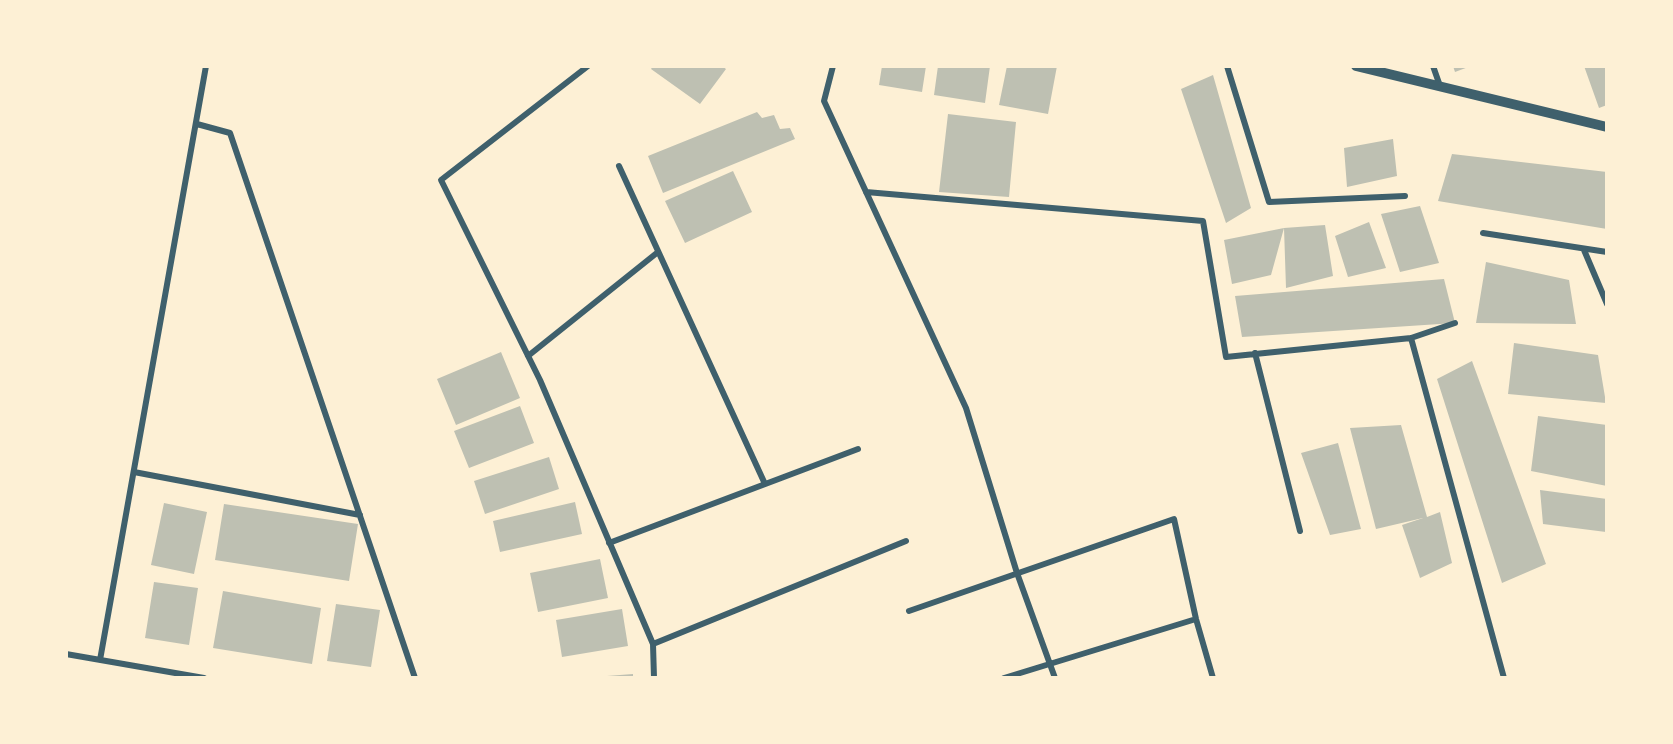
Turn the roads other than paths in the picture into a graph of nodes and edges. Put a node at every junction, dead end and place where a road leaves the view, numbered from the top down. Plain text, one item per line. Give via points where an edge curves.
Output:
1 (206, 66) edge
2 (588, 66) edge
3 (833, 66) edge
4 (1227, 66) edge
5 (1356, 66) edge
6 (1433, 66) edge
7 (1440, 86) junction
8 (196, 124) junction
9 (1607, 127) edge
10 (619, 166) dead end
11 (866, 192) junction
12 (1405, 196) dead end
13 (1483, 232) dead end
14 (1584, 249) junction
15 (658, 252) junction
16 (1607, 252) edge
17 (1607, 304) edge
18 (1455, 323) dead end
19 (1411, 338) junction
20 (1255, 353) junction
21 (528, 356) junction
22 (858, 449) dead end
23 (134, 472) junction
24 (765, 484) junction
25 (360, 515) junction
26 (1300, 531) dead end
27 (906, 541) dead end
28 (609, 543) junction
29 (1017, 573) junction
30 (909, 611) dead end
31 (1196, 619) junction
32 (653, 645) junction
33 (66, 654) edge
34 (100, 660) junction
35 (1049, 663) junction
36 (204, 678) edge
37 (416, 678) edge
38 (654, 678) edge
39 (1004, 678) edge
40 (1055, 678) edge
41 (1213, 678) edge
42 (1504, 678) edge

1 - 8 street
2 - 21 street via 441,180
3 - 11 street via 824,101
4 - 12 street via 1269,202
5 - 7 street
6 - 7 street
7 - 9 street
8 - 23 street
8 - 25 street via 230,133
10 - 15 street
11 - 20 street via 1203,221 1226,357
11 - 29 street via 966,408
13 - 14 street
14 - 16 street
14 - 17 street
15 - 21 street
15 - 24 street
18 - 19 street
19 - 20 street
19 - 42 street
20 - 26 street
21 - 28 street
22 - 24 street
23 - 25 street
23 - 34 street
24 - 28 street
25 - 37 street
27 - 32 street
28 - 32 street
29 - 30 street
29 - 31 street via 1174,519
29 - 35 street
31 - 35 street
31 - 41 street
32 - 38 street
33 - 34 street
34 - 36 street
35 - 39 street
35 - 40 street

